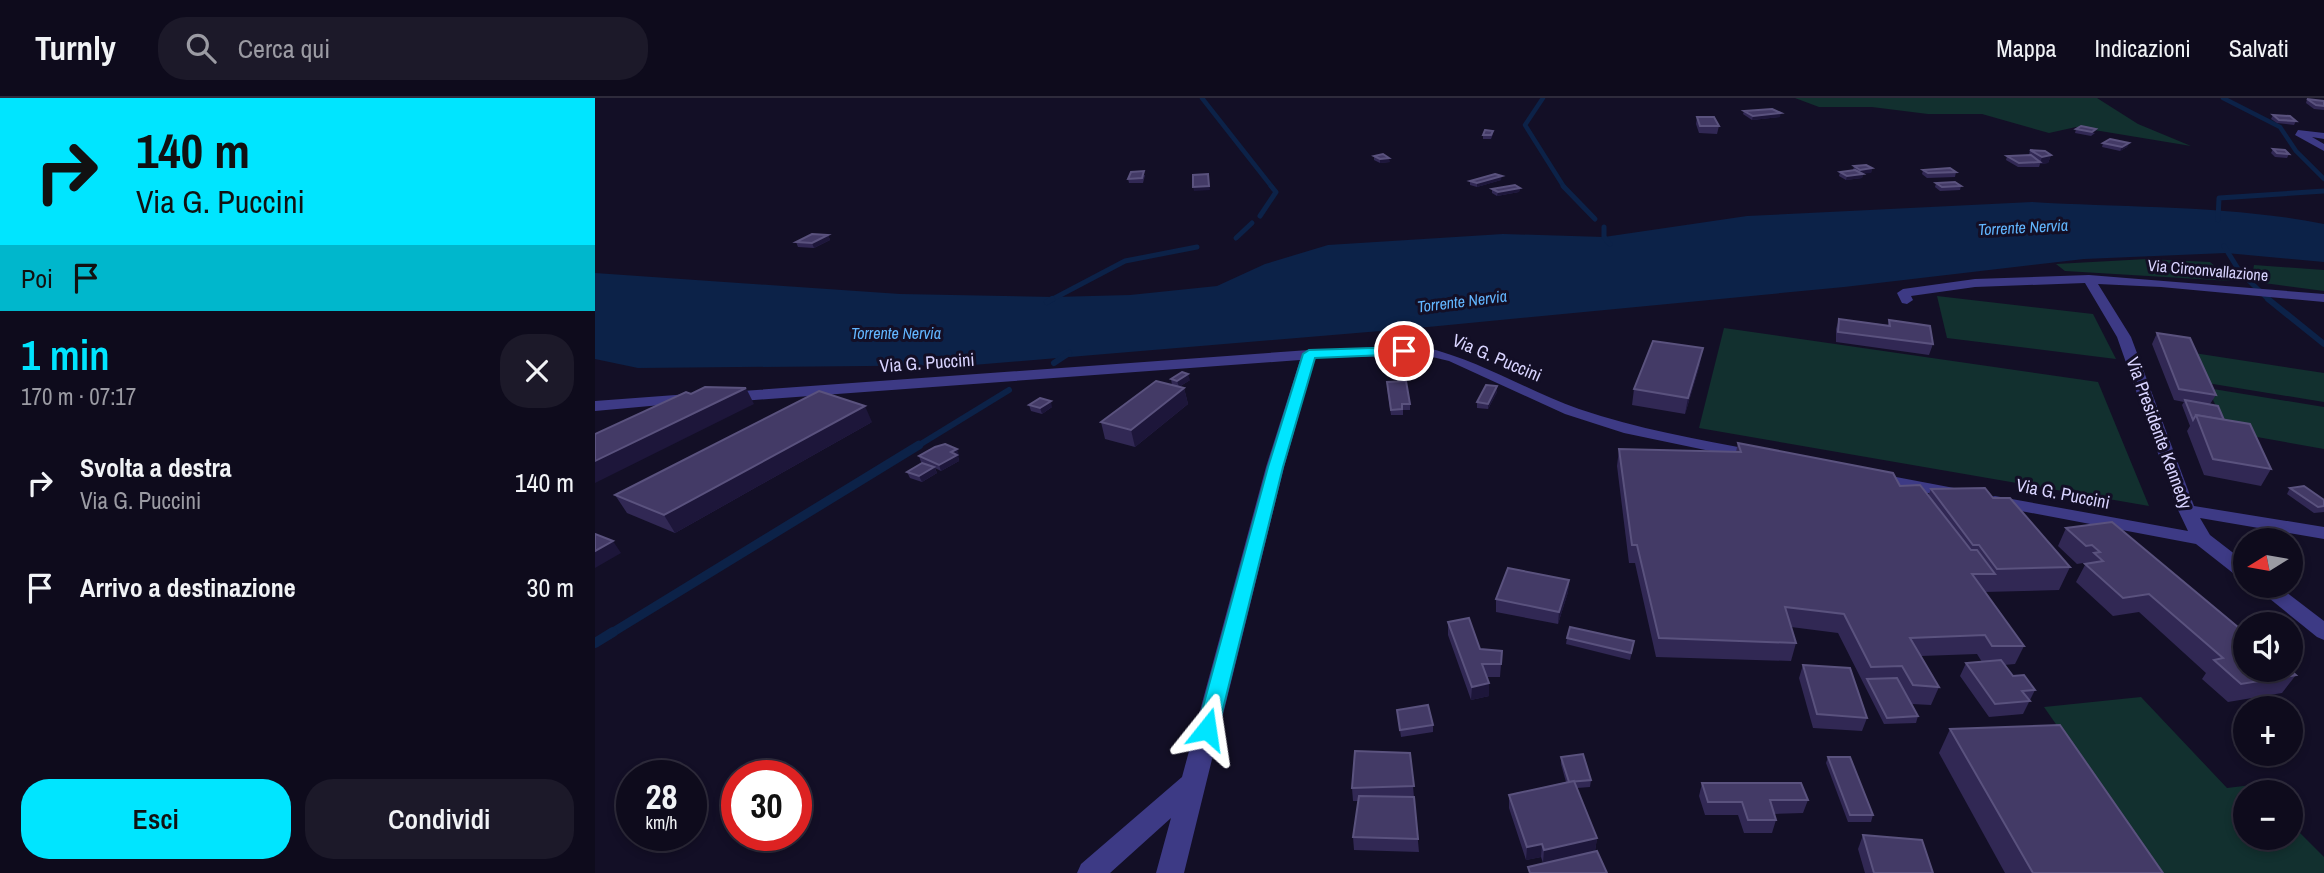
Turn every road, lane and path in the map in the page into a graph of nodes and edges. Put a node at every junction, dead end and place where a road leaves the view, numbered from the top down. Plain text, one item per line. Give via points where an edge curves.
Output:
1 (2324, 136) edge
2 (2324, 148) edge
3 (2089, 279) junction
4 (2324, 298) edge
5 (1907, 300) dead end
6 (1454, 345) dead end
7 (1424, 351) junction
8 (1309, 354) junction
9 (595, 406) edge
10 (1769, 458) edge
11 (1864, 476) edge
12 (2187, 510) junction
13 (2324, 533) edge
14 (2202, 539) junction
15 (2233, 563) edge
16 (2280, 598) edge
17 (2324, 632) edge
18 (1194, 782) junction
19 (1091, 873) edge
20 (1170, 873) edge

1 - 2 street via 2298,133
3 - 4 street, Via Circonvallazione
3 - 5 street, Via Circonvallazione via 1975,283 1903,293
3 - 12 street, Via Presidente Kennedy via 2124,337
6 - 7 street
7 - 8 street, Via G. Puccini
7 - 10 street, Via G. Puccini via 1454,358 1571,411 1630,430
8 - 9 street, Via G. Puccini
8 - 18 street via 1275,467
11 - 14 street, Via G. Puccini
12 - 13 street
12 - 14 street, Via Presidente Kennedy
14 - 15 street, Via Presidente Kennedy
16 - 17 street
18 - 19 street
18 - 20 street

